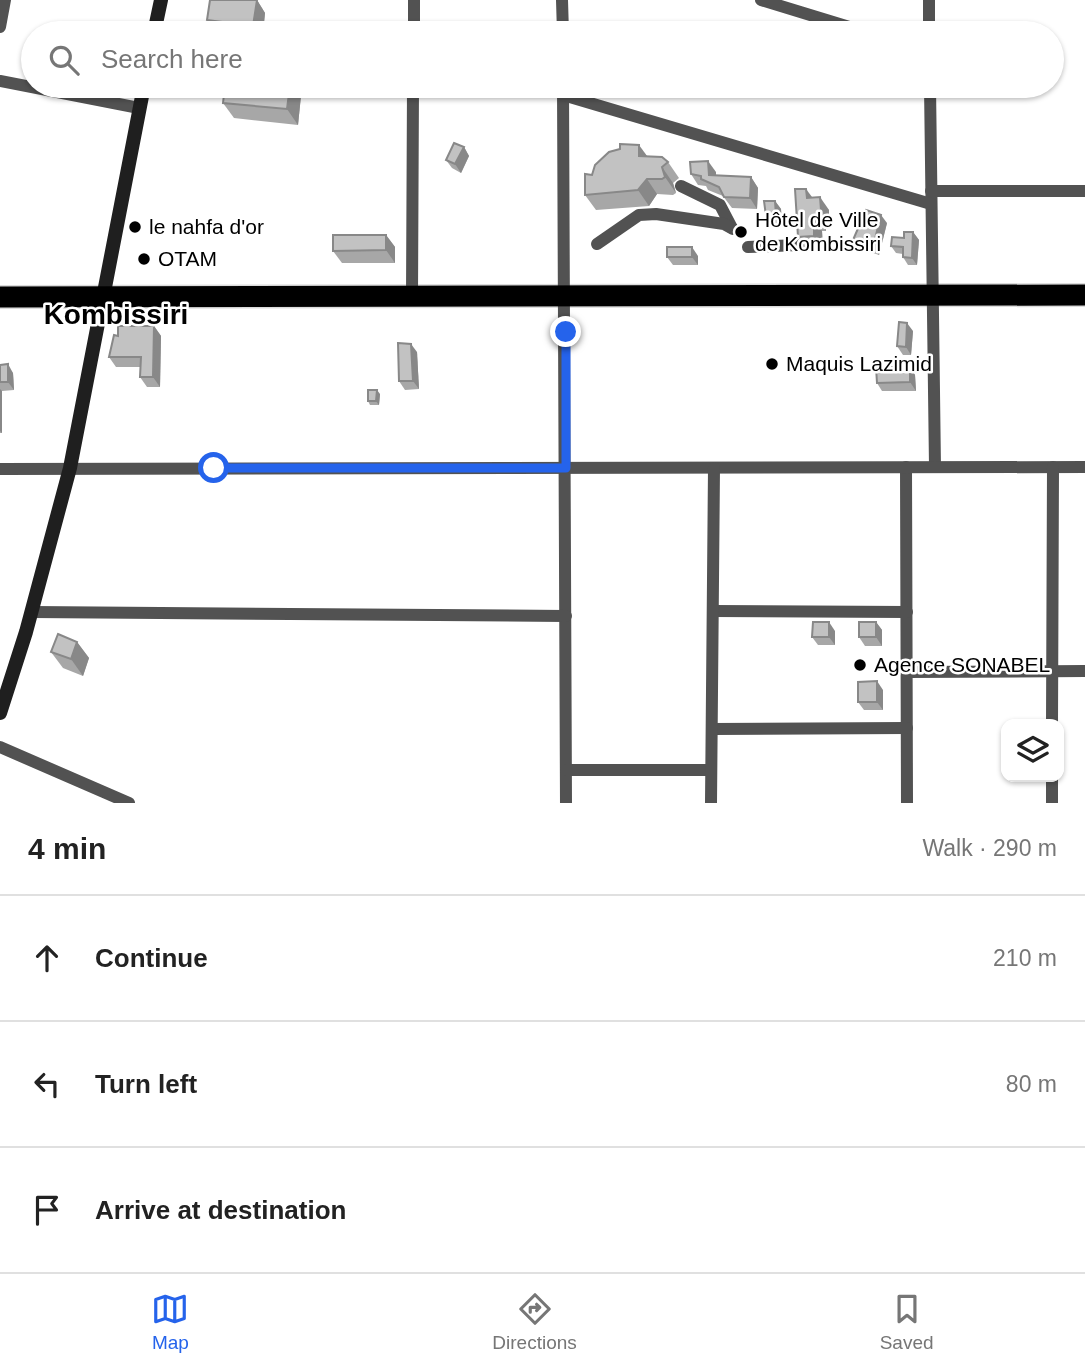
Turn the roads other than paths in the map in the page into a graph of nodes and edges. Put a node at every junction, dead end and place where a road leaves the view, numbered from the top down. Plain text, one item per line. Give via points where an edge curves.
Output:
1 (5, 0) edge
2 (161, 0) edge
3 (414, 0) edge
4 (562, 0) edge
5 (761, 0) edge
6 (929, 0) edge
7 (157, 21) edge
8 (414, 21) edge
9 (563, 21) edge
10 (830, 21) edge
11 (929, 21) edge
12 (0, 27) edge
13 (0, 81) edge
14 (21, 85) edge
15 (91, 98) edge
16 (141, 98) edge
17 (413, 98) edge
18 (563, 98) edge
19 (590, 98) edge
20 (930, 98) edge
21 (139, 107) junction
22 (681, 186) dead end
23 (1085, 191) edge
24 (931, 198) junction
25 (597, 244) dead end
26 (799, 245) edge
27 (748, 247) dead end
28 (933, 295) junction
29 (1085, 295) edge
30 (412, 296) junction
31 (566, 296) junction
32 (0, 297) edge
33 (102, 297) junction
34 (906, 467) junction
35 (935, 467) junction
36 (1053, 467) junction
37 (1085, 467) edge
38 (70, 468) junction
39 (566, 468) junction
40 (714, 468) junction
41 (0, 469) edge
42 (713, 611) junction
43 (32, 612) junction
44 (906, 612) junction
45 (566, 616) junction
46 (7, 671) edge
47 (1052, 671) junction
48 (1085, 671) edge
49 (907, 672) junction
50 (0, 713) edge
51 (1052, 719) edge
52 (907, 728) junction
53 (712, 729) junction
54 (0, 747) edge
55 (711, 769) junction
56 (566, 771) junction
57 (1052, 782) edge
58 (129, 803) edge
59 (566, 803) edge
60 (711, 803) edge
61 (907, 803) edge
62 (1052, 803) edge

1 - 12 street
2 - 7 street
3 - 8 street
4 - 9 street
5 - 10 street
6 - 11 street
13 - 14 street
15 - 21 street
16 - 21 street
17 - 30 street
18 - 31 street
19 - 24 street
20 - 24 street
21 - 33 street
22 - 25 street via 720,205 733,229 648,214 639,215
23 - 24 street
24 - 28 street
26 - 27 street
28 - 29 highway
28 - 31 highway
28 - 35 street
30 - 31 highway
30 - 33 highway
31 - 39 street
32 - 33 highway
33 - 38 street
34 - 35 street
34 - 40 street
34 - 44 street
35 - 36 street
36 - 37 street
36 - 47 street
38 - 39 street
38 - 41 street
38 - 43 street
39 - 40 street
39 - 45 street
40 - 42 street
42 - 44 street
42 - 53 street
43 - 45 street
43 - 46 street
44 - 49 street
45 - 56 street
46 - 50 street
47 - 48 street
47 - 49 street
47 - 51 street
49 - 52 street
52 - 53 street
52 - 61 street
53 - 55 street
54 - 58 street
55 - 56 street
55 - 60 street
56 - 59 street
57 - 62 street

